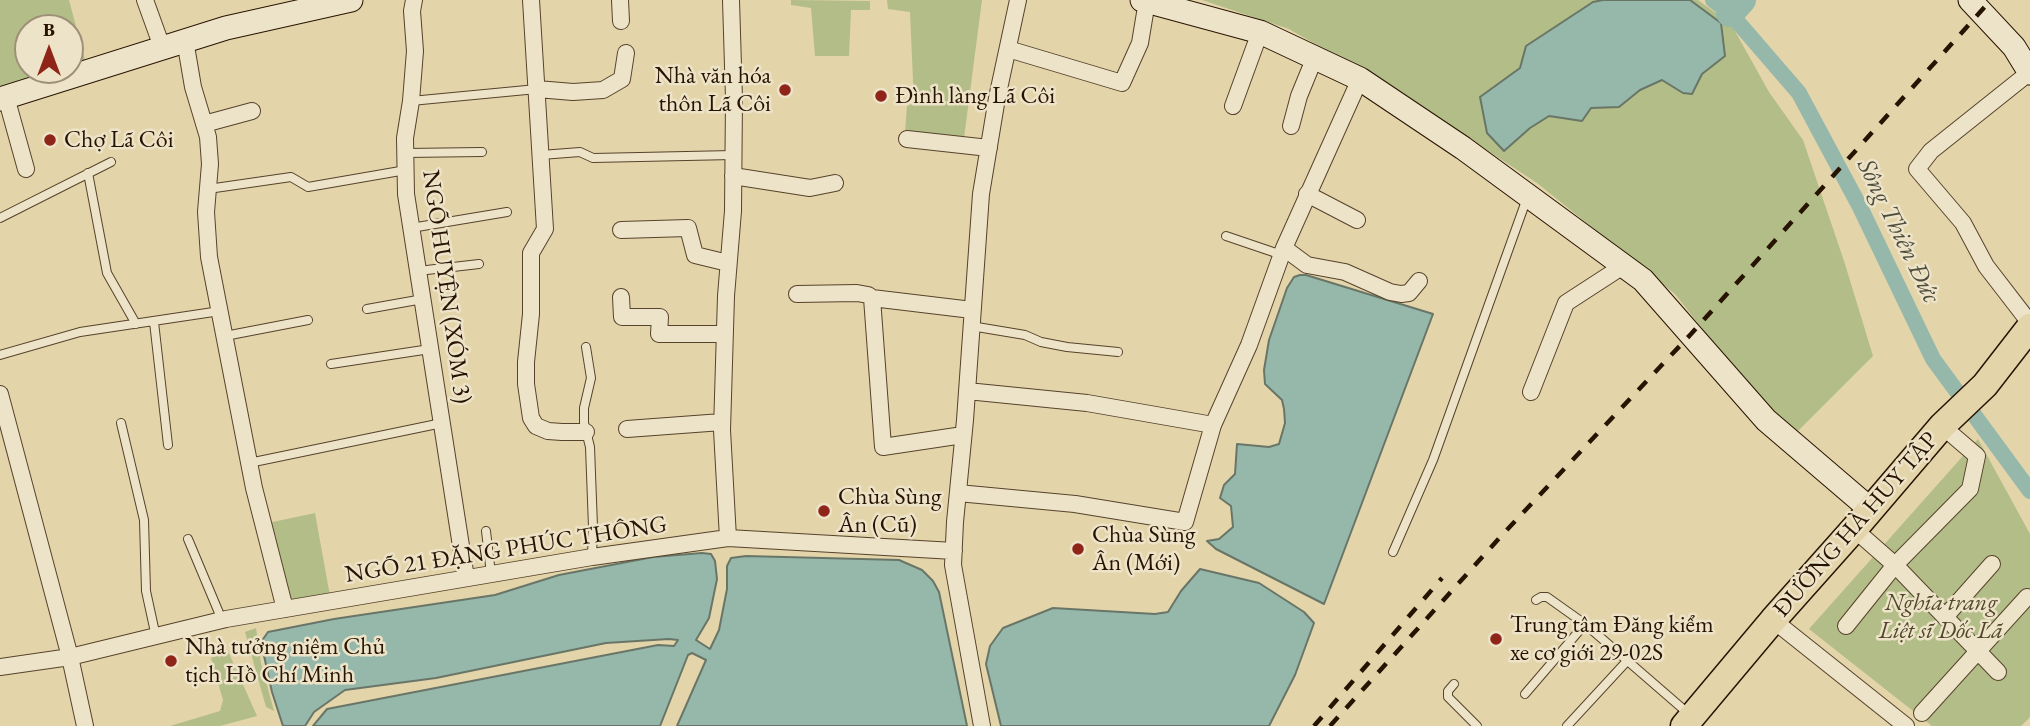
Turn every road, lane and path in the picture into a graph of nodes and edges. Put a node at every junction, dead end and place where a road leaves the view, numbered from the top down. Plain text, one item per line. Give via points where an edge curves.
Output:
1 (145, 0) edge
2 (351, 0) edge
3 (414, 0) edge
4 (531, 0) edge
5 (620, 0) edge
6 (730, 0) edge
7 (1018, 0) edge
8 (1970, 0) edge
9 (1144, 1) edge
10 (621, 21) dead end
11 (1260, 32) junction
12 (186, 40) junction
13 (162, 47) junction
14 (1008, 49) junction
15 (626, 53) dead end
16 (1315, 57) junction
17 (2030, 72) edge
18 (1360, 79) junction
19 (537, 89) junction
20 (3, 98) edge
21 (411, 101) junction
22 (1233, 106) dead end
23 (253, 111) dead end
24 (204, 124) junction
25 (1291, 127) dead end
26 (907, 139) dead end
27 (989, 148) junction
28 (482, 152) dead end
29 (406, 153) junction
30 (541, 155) junction
31 (733, 155) junction
32 (111, 162) dead end
33 (26, 169) dead end
34 (406, 170) junction
35 (88, 173) junction
36 (733, 176) junction
37 (835, 183) dead end
38 (208, 189) junction
39 (1307, 194) junction
40 (1528, 195) junction
41 (507, 212) dead end
42 (0, 218) edge
43 (1357, 220) dead end
44 (411, 228) junction
45 (621, 230) dead end
46 (1226, 236) dead end
47 (1283, 252) junction
48 (728, 263) junction
49 (479, 264) dead end
50 (1623, 266) junction
51 (418, 271) junction
52 (1419, 281) dead end
53 (797, 294) dead end
54 (621, 297) dead end
55 (872, 298) junction
56 (423, 299) junction
57 (368, 309) dead end
58 (220, 311) junction
59 (972, 318) junction
60 (308, 320) dead end
61 (154, 322) junction
62 (136, 324) junction
63 (2030, 325) edge
64 (725, 334) junction
65 (225, 337) junction
66 (586, 347) dead end
67 (430, 349) junction
68 (1118, 352) dead end
69 (0, 355) edge
70 (331, 364) dead end
71 (967, 391) junction
72 (1531, 392) dead end
73 (0, 394) edge
74 (722, 422) junction
75 (121, 423) dead end
76 (442, 423) junction
77 (1945, 423) junction
78 (1213, 425) junction
79 (627, 429) dead end
80 (586, 432) junction
81 (963, 435) junction
82 (6, 440) edge
83 (168, 445) dead end
84 (249, 463) junction
85 (958, 493) junction
86 (1862, 519) junction
87 (486, 531) dead end
88 (728, 538) junction
89 (188, 539) dead end
90 (954, 551) junction
91 (1393, 552) dead end
92 (592, 557) junction
93 (1992, 564) dead end
94 (1895, 565) junction
95 (491, 574) junction
96 (466, 578) junction
97 (2027, 597) dead end
98 (1536, 600) dead end
99 (285, 609) junction
100 (1945, 617) junction
101 (1773, 620) junction
102 (222, 621) junction
103 (1585, 624) junction
104 (1846, 626) dead end
105 (156, 636) junction
106 (1978, 651) junction
107 (70, 657) junction
108 (1627, 661) junction
109 (0, 667) edge
110 (1998, 672) dead end
111 (1454, 684) dead end
112 (1525, 694) dead end
113 (1922, 713) dead end
114 (1688, 722) edge
115 (85, 726) edge
116 (982, 726) edge
117 (1477, 726) edge
118 (1567, 726) edge
119 (1906, 726) edge

1 - 13 street
2 - 12 street
3 - 21 street, NGÕ HUYỆN (XÓM 3)
4 - 19 street
5 - 10 street
6 - 31 street
7 - 14 street
8 - 17 street via 2014,47
9 - 11 street
9 - 14 street via 1140,43 1122,83
11 - 16 street
11 - 22 street
12 - 13 street
12 - 24 street
13 - 20 street
14 - 27 street
15 - 19 street via 622,79 603,90
16 - 18 street
16 - 25 street
17 - 63 street via 1931,151 1917,169 1963,223 1986,266
18 - 39 street
18 - 40 street
19 - 21 lane
19 - 30 street
20 - 33 street
21 - 29 street, NGÕ HUYỆN (XÓM 3)
23 - 24 street
24 - 38 street via 210,164
26 - 27 street
27 - 59 street
28 - 29 lane
29 - 34 street, NGÕ HUYỆN (XÓM 3)
30 - 31 lane
30 - 80 street via 545,229 531,253 526,362 531,418 548,431
31 - 36 street
32 - 35 lane
34 - 38 lane via 308,187 291,177
34 - 44 street, NGÕ HUYỆN (XÓM 3)
35 - 42 lane
35 - 62 lane via 107,273
36 - 37 street via 810,188
36 - 48 street
38 - 58 street via 209,257
39 - 43 street
39 - 47 street
40 - 50 street
40 - 91 lane via 1433,460
41 - 44 lane
44 - 51 street, NGÕ HUYỆN (XÓM 3)
45 - 48 street via 688,228 695,254
46 - 47 lane
47 - 52 street via 1307,265 1345,272 1390,292 1409,293
47 - 78 street
48 - 64 street
49 - 51 lane
50 - 72 street via 1566,303
50 - 86 street via 1643,280 1766,420
51 - 56 street, NGÕ HUYỆN (XÓM 3)
53 - 55 street via 857,293
54 - 64 street via 622,317 660,317 659,334
55 - 59 street
55 - 81 street via 883,447
56 - 57 lane
56 - 67 street, NGÕ HUYỆN (XÓM 3)
58 - 61 lane
58 - 65 street
59 - 68 lane via 1041,342
59 - 71 street
60 - 65 lane
61 - 62 lane
61 - 83 lane
62 - 69 lane via 80,332
63 - 77 main road, ĐƯỜNG HÀ HUY TẬP via 1985,385
64 - 74 street
65 - 84 street
66 - 80 lane via 591,378 584,408
67 - 70 lane
67 - 76 street, NGÕ HUYỆN (XÓM 3)
71 - 78 street via 1087,403
71 - 81 street
73 - 82 street
74 - 79 street
74 - 88 street
75 - 105 lane via 144,520 146,591
76 - 84 lane
76 - 96 street, NGÕ HUYỆN (XÓM 3)
77 - 86 main road, ĐƯỜNG HÀ HUY TẬP
77 - 94 street via 1977,456 1970,489
78 - 85 street via 1185,522 1074,504
80 - 92 lane
81 - 85 street
82 - 107 street
84 - 99 street
85 - 90 street
86 - 94 street
86 - 101 main road, ĐƯỜNG HÀ HUY TẬP
87 - 95 lane
88 - 90 street, NGÕ 21 ĐẶNG PHÚC THÔNG
88 - 92 street, NGÕ 21 ĐẶNG PHÚC THÔNG
89 - 102 lane
90 - 116 street
92 - 95 street, NGÕ 21 ĐẶNG PHÚC THÔNG
93 - 100 street
94 - 100 street
94 - 104 street
95 - 96 street, NGÕ 21 ĐẶNG PHÚC THÔNG
96 - 99 street, NGÕ 21 ĐẶNG PHÚC THÔNG
97 - 106 street
98 - 103 lane via 1547,597
99 - 102 street, NGÕ 21 ĐẶNG PHÚC THÔNG
100 - 106 street
101 - 114 main road, ĐƯỜNG HÀ HUY TẬP
101 - 119 street
102 - 105 street, NGÕ 21 ĐẶNG PHÚC THÔNG
103 - 108 lane
103 - 112 lane
105 - 107 street, NGÕ 21 ĐẶNG PHÚC THÔNG
106 - 110 street
106 - 113 street
107 - 109 street, NGÕ 21 ĐẶNG PHÚC THÔNG
107 - 115 street
108 - 114 lane
108 - 118 lane
111 - 117 lane via 1448,697

